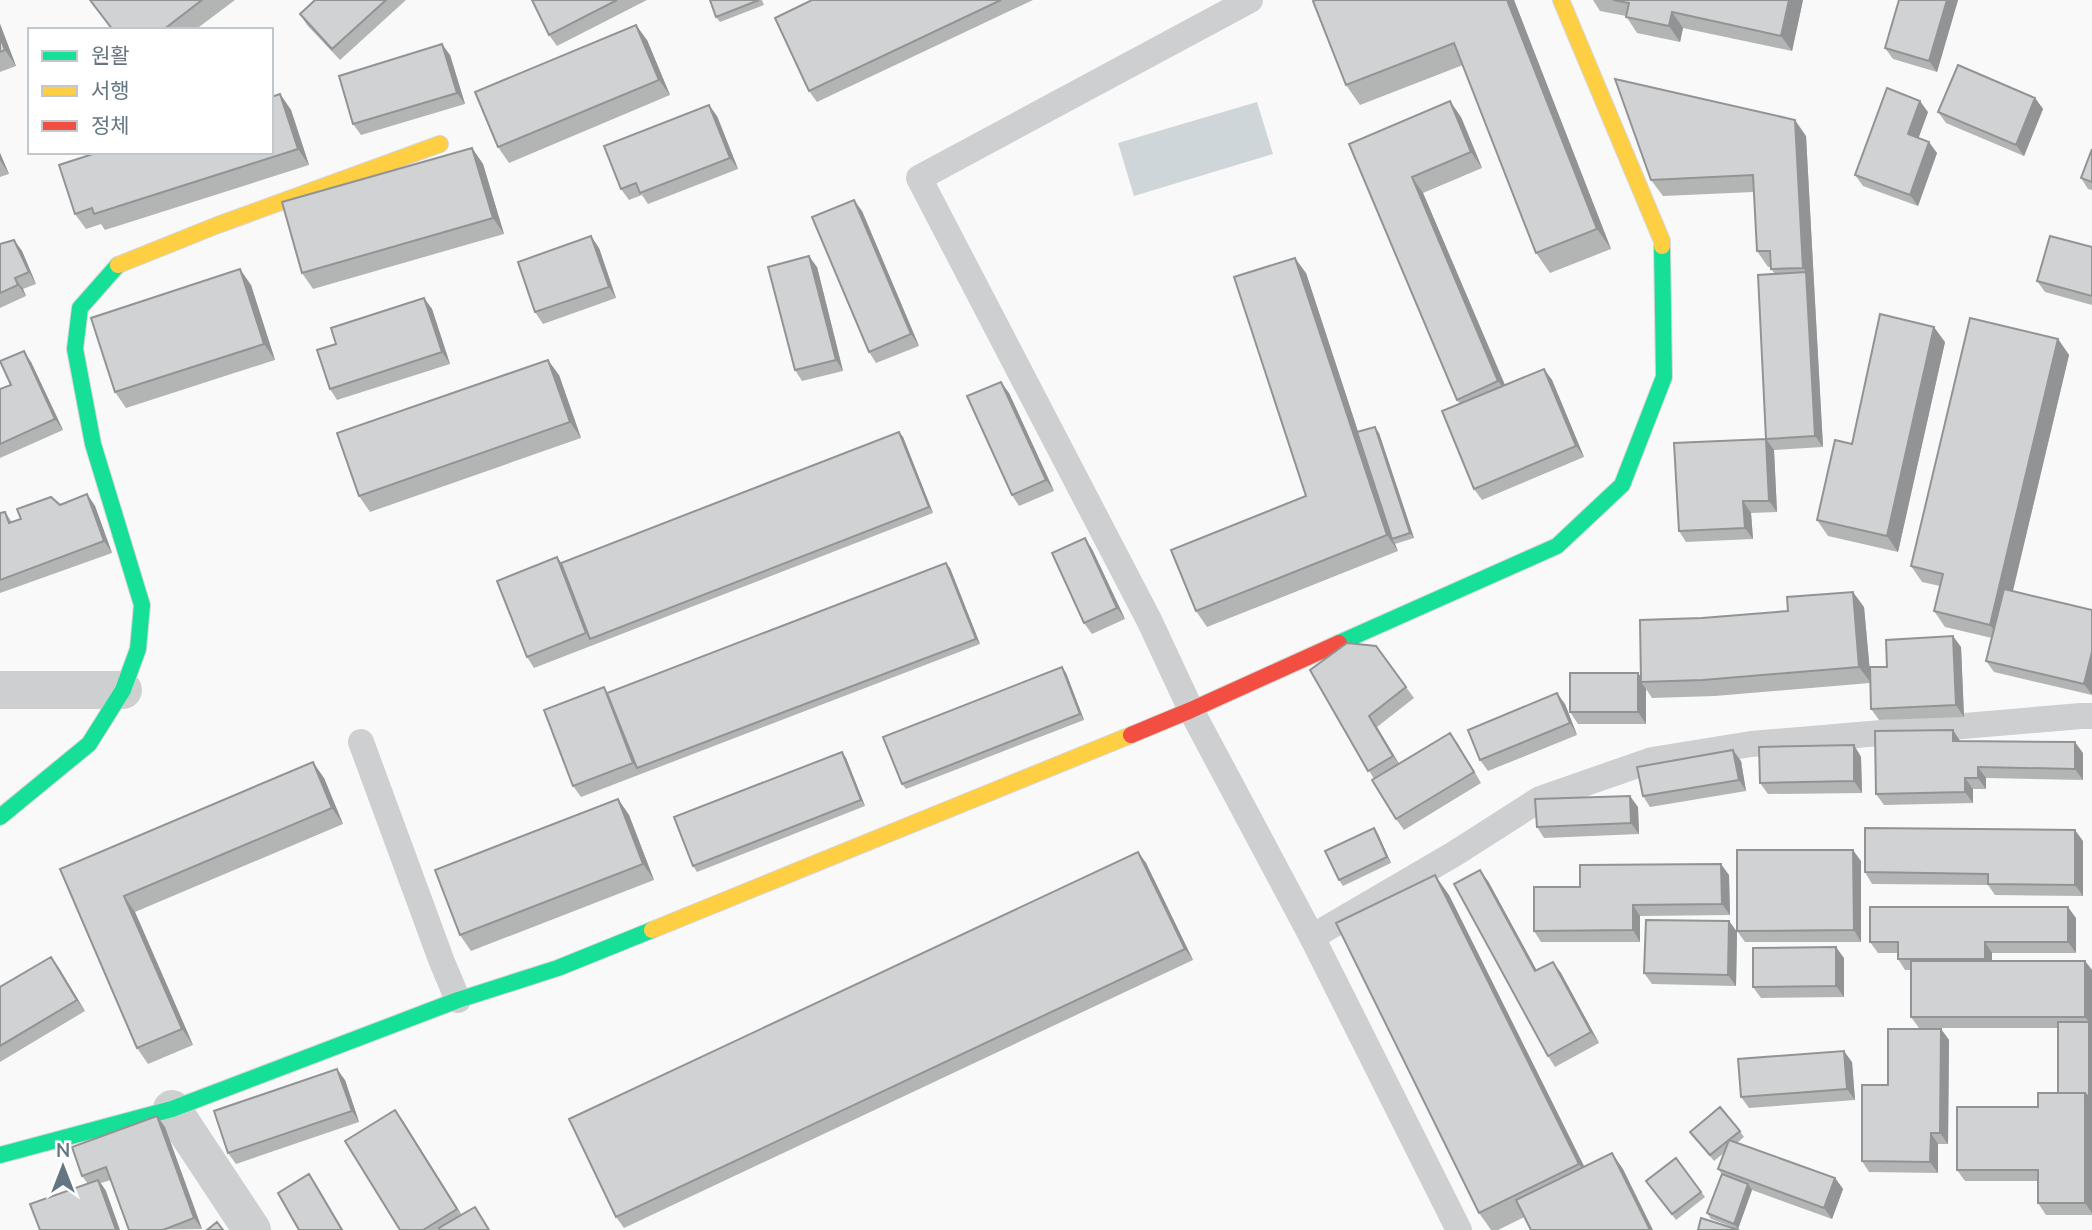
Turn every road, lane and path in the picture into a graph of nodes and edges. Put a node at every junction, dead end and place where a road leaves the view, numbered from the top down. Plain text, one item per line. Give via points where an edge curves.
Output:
1 (1250, 0) edge
2 (1561, 0) edge
3 (440, 144) dead end
4 (0, 690) edge
5 (123, 690) junction
6 (1191, 710) junction
7 (2092, 716) edge
8 (360, 742) dead end
9 (0, 817) edge
10 (1312, 937) junction
11 (458, 1000) junction
12 (172, 1110) junction
13 (0, 1155) edge
14 (252, 1230) edge
15 (1460, 1230) edge

1 - 6 lane via 919,178 1149,620
2 - 6 street via 1662,241 1664,377 1622,485 1557,545
3 - 5 street via 115,265 80,308 75,349 93,444 142,605 138,649
4 - 5 street
5 - 9 street via 89,744
6 - 10 lane
6 - 11 street via 558,968
7 - 10 lane via 1751,744 1651,760 1540,799
8 - 11 lane
10 - 15 lane
11 - 12 street
12 - 13 street
12 - 14 street

